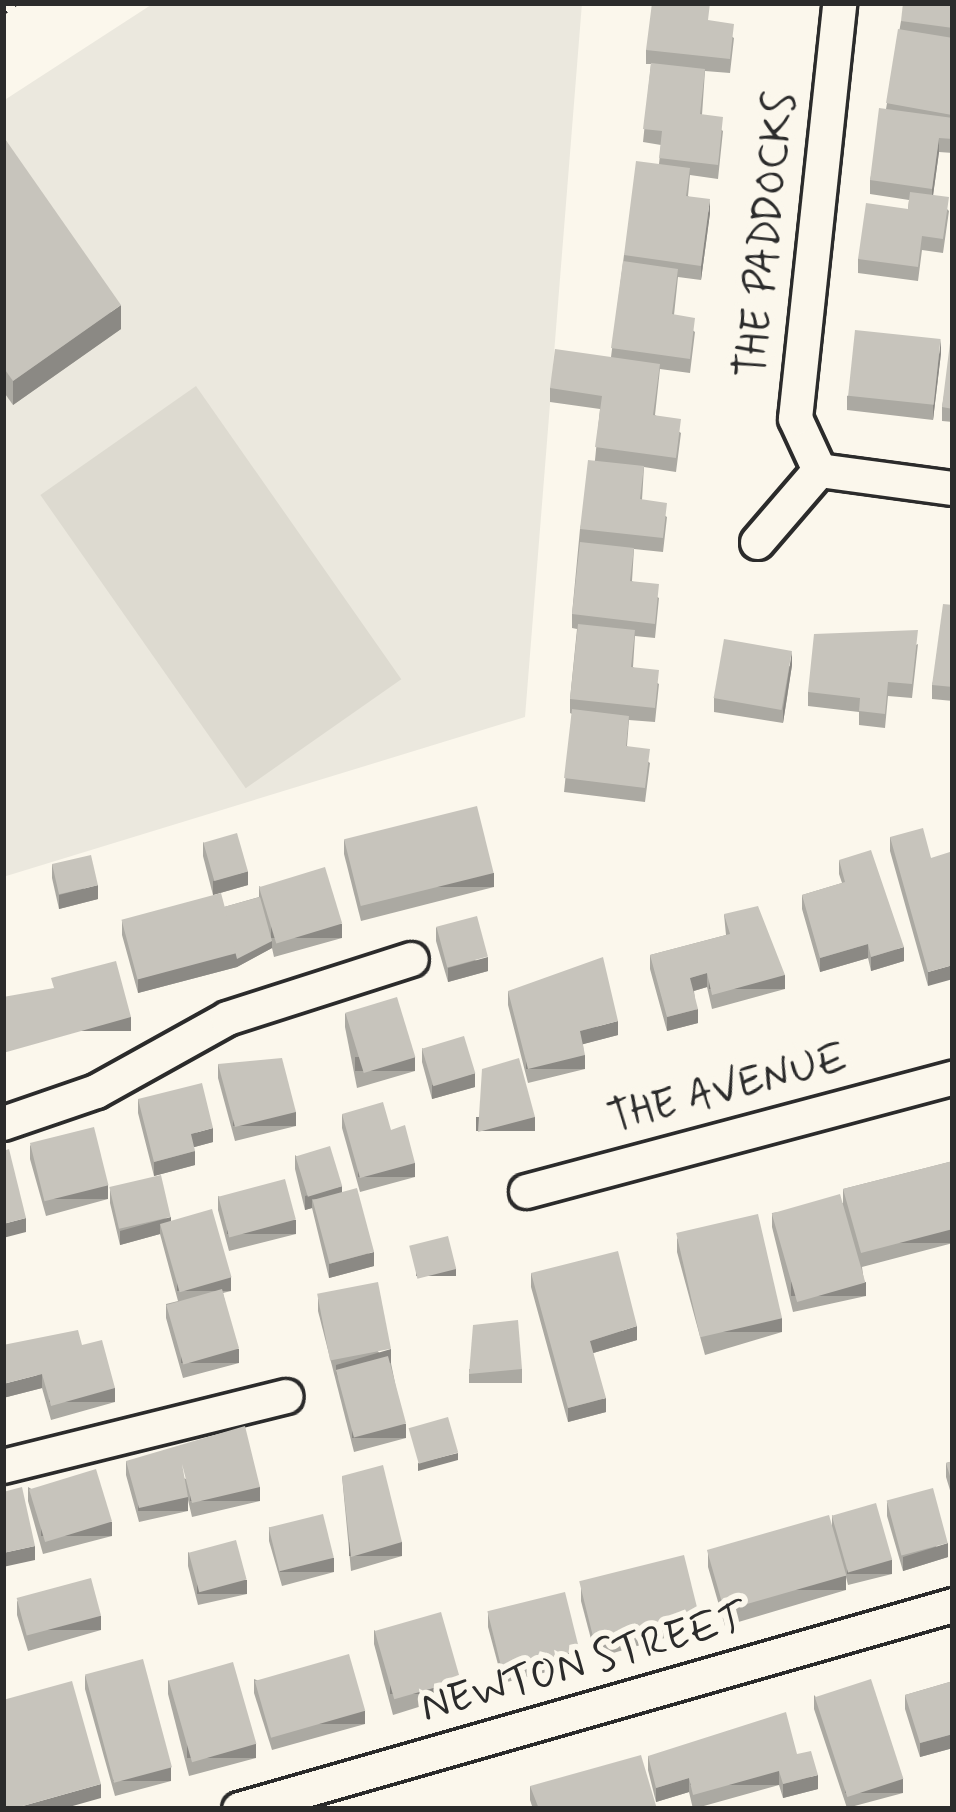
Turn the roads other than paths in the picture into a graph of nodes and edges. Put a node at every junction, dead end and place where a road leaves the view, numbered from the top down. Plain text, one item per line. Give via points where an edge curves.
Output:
1 (838, 3) edge
2 (819, 470) junction
3 (953, 488) edge
4 (757, 542) dead end
5 (411, 958) dead end
6 (953, 1077) edge
7 (3, 1123) edge
8 (526, 1191) dead end
9 (285, 1396) dead end
10 (3, 1466) edge
11 (953, 1605) edge
12 (239, 1809) edge

1 - 2 street, THE PADDOCKS via 795,418
2 - 3 street
2 - 4 street
5 - 7 street via 227,1018 96,1091
6 - 8 street, THE AVENUE
9 - 10 street
11 - 12 street, NEWTON STREET

